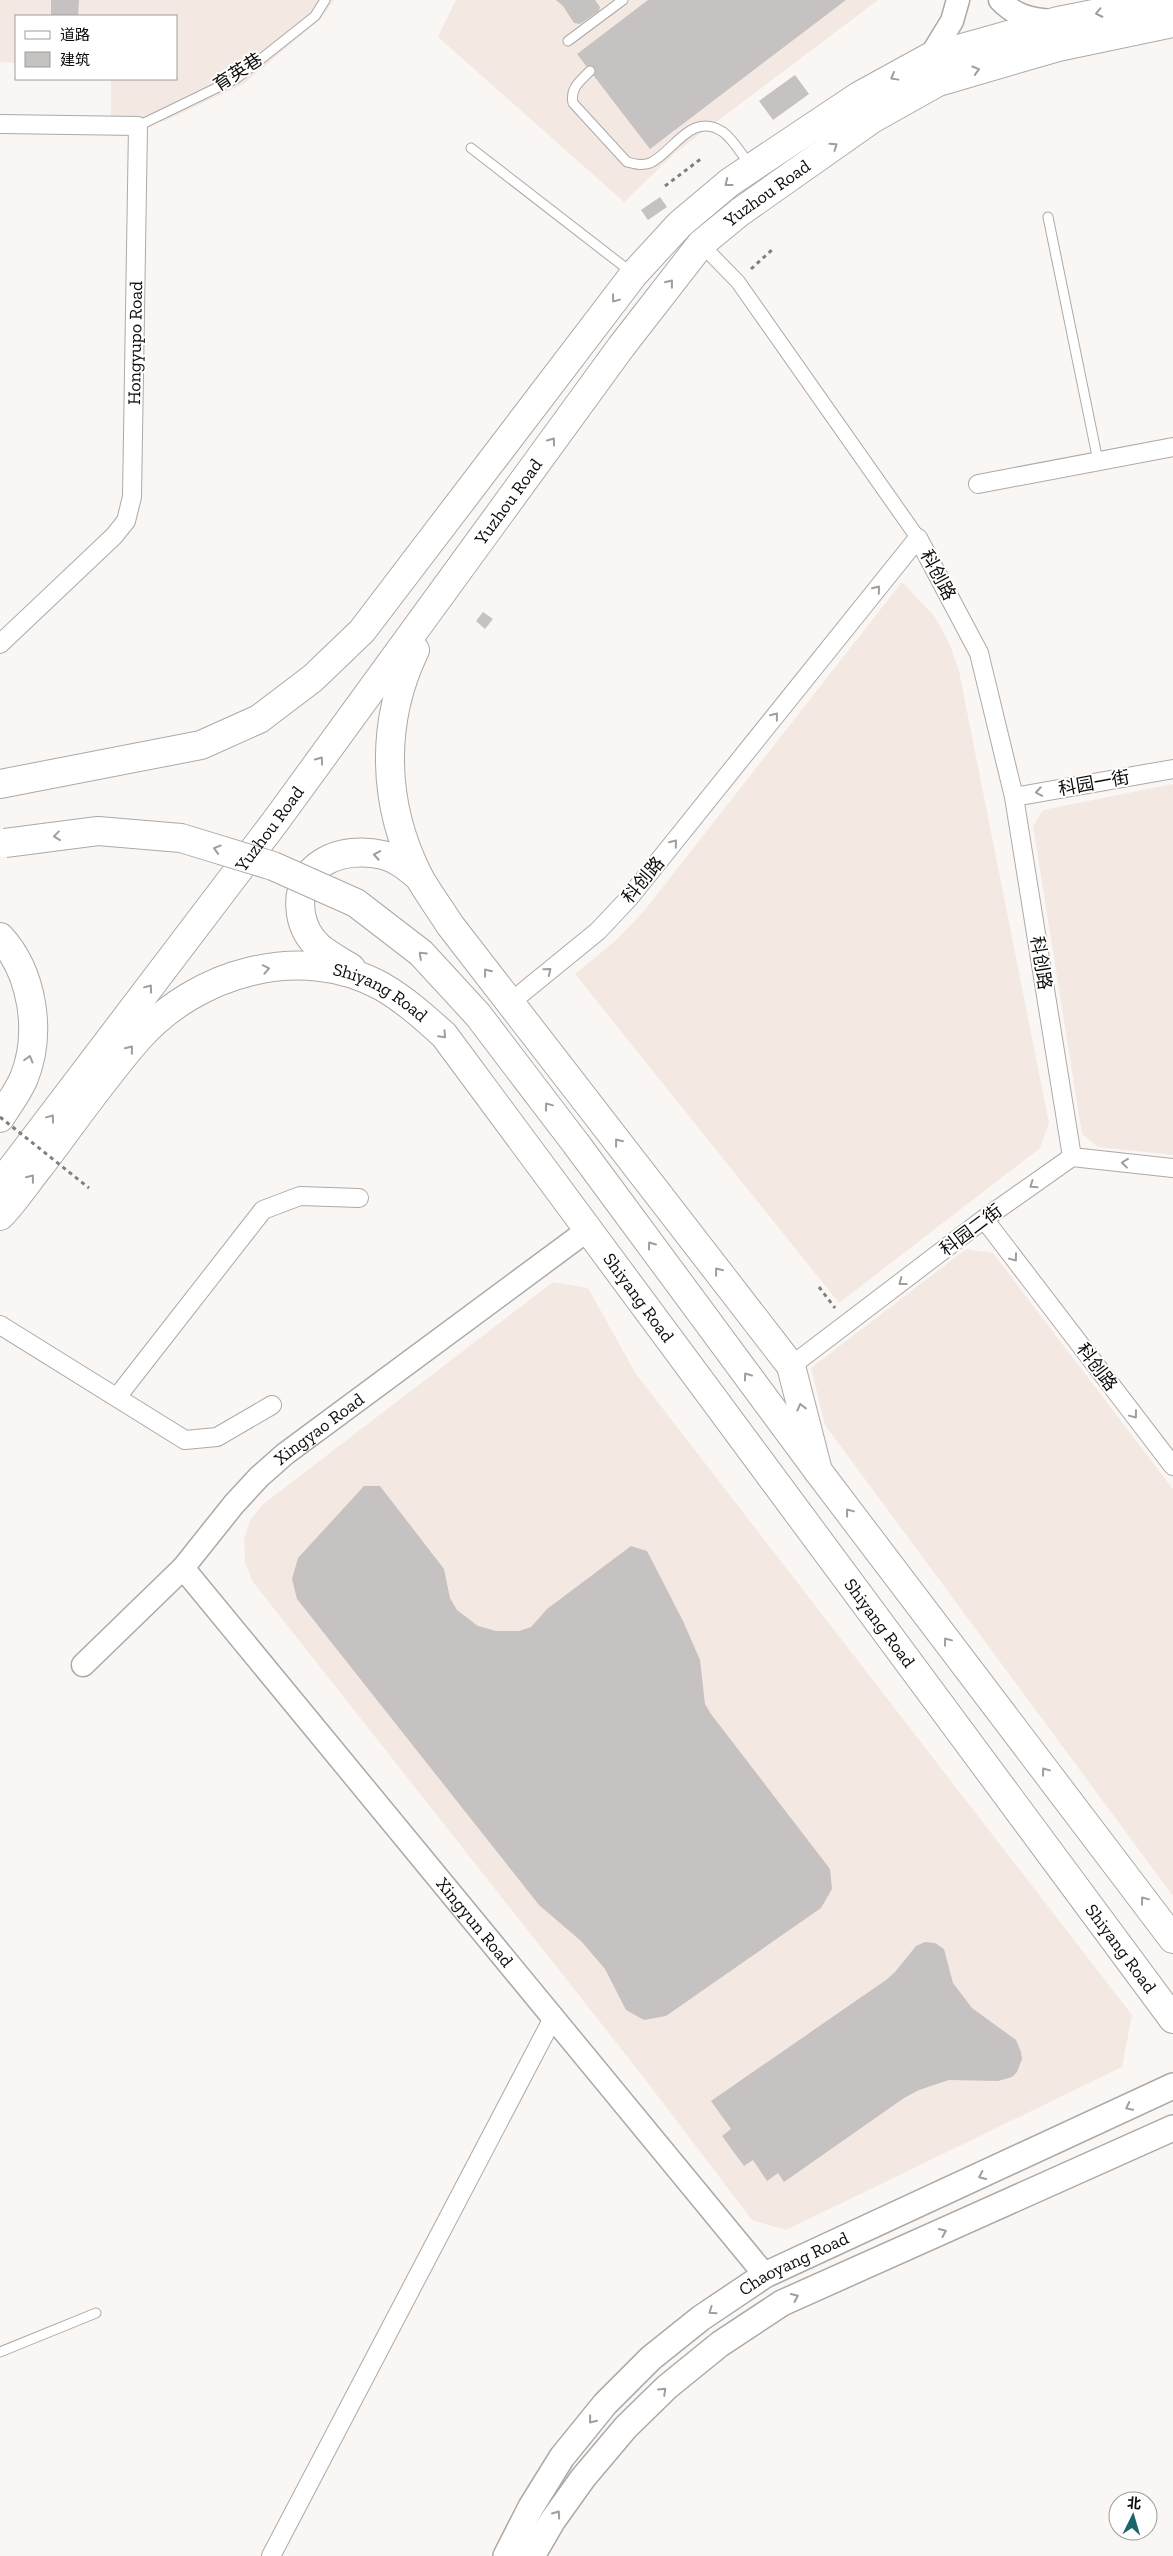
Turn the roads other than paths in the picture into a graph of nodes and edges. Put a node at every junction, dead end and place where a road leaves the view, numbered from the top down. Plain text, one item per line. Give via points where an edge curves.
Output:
1 (325, 0) edge
2 (623, 0) edge
3 (958, 0) edge
4 (1000, 0) edge
5 (1164, 0) edge
6 (1058, 22) junction
7 (1173, 23) edge
8 (568, 41) dead end
9 (930, 57) junction
10 (590, 70) dead end
11 (0, 124) edge
12 (138, 126) junction
13 (471, 148) dead end
14 (752, 167) junction
15 (1048, 217) dead end
16 (701, 244) junction
17 (634, 274) junction
18 (1173, 447) edge
19 (1098, 461) junction
20 (978, 484) dead end
21 (918, 538) junction
22 (442, 595) junction
23 (0, 644) edge
24 (1173, 769) edge
25 (0, 784) edge
26 (1014, 797) junction
27 (3, 844) edge
28 (419, 877) junction
29 (0, 937) edge
30 (380, 986) junction
31 (511, 1002) junction
32 (0, 1118) edge
33 (1072, 1157) junction
34 (1173, 1168) edge
35 (0, 1184) edge
36 (359, 1198) dead end
37 (0, 1216) edge
38 (984, 1219) junction
39 (589, 1229) junction
40 (0, 1324) edge
41 (791, 1366) junction
42 (117, 1397) junction
43 (272, 1405) dead end
44 (1173, 1466) edge
45 (818, 1471) junction
46 (183, 1568) junction
47 (83, 1665) dead end
48 (1173, 1939) edge
49 (553, 2018) junction
50 (1173, 2019) edge
51 (1173, 2086) edge
52 (1173, 2128) edge
53 (1074, 2133) junction
54 (1088, 2168) junction
55 (765, 2275) junction
56 (96, 2313) dead end
57 (0, 2352) edge
58 (271, 2556) edge
59 (506, 2556) edge
60 (532, 2556) edge

1 - 12 lane, 育英巷 via 315,16 237,78
2 - 8 lane
3 - 9 street via 952,21
4 - 6 street via 1028,19
5 -> 6 main road, Yuzhou Road
6 - 9 main road, Yuzhou Road
16 -> 7 main road, Yuzhou Road via 740,212 872,119 938,82 1058,47
9 -> 14 main road, Yuzhou Road via 859,96
10 - 14 lane via 574,88 573,103 627,162 639,165 651,162 687,132 700,127 723,132
11 - 12 street
12 - 23 street, Hongyupo Road via 132,497 126,521
13 - 17 lane
14 -> 17 main road, Yuzhou Road via 680,224
15 - 19 lane
16 - 21 street via 738,282
22 -> 16 main road, Yuzhou Road via 621,346
17 -> 25 main road, Yuzhou Road via 362,631 313,678 259,719 200,745
18 - 19 street
19 - 20 street
21 - 26 street, 科创路 via 979,652
31 -> 21 street, 科创路 via 598,931 629,898
22 - 28 main road via 402,678 389,736 390,788 402,835
35 -> 22 main road, Yuzhou Road via 275,822
24 -> 26 street, 科园一街
26 - 33 street, 科创路
45 -> 27 main road, bridge via 478,1015 421,953 356,903 273,866 181,838 98,831
28 -> 30 main road via 399,861 384,856 350,853 319,864 309,874 302,891 303,922 318,947
31 -> 28 main road via 450,925
32 -> 29 main road via 24,1079 33,1044 33,1011 25,979 13,951
37 -> 30 main road, Shiyang Road via 138,1039 184,998 243,973 279,966 311,965 350,973
30 -> 39 main road, Shiyang Road via 444,1034
41 -> 31 main road
34 -> 33 street
33 -> 38 street, 科园二街
36 - 42 street via 300,1196 263,1210
38 -> 41 street, 科园二街
38 -> 44 street, 科创路
39 - 46 street, Xingyao Road via 258,1477
39 - 50 main road, Shiyang Road
40 - 42 street
45 -> 41 main road
42 - 43 street via 185,1440 218,1437
48 -> 45 main road
46 - 47 street, Xingyao Road
46 - 49 street, Xingyun Road
49 - 55 street, Xingyun Road
49 - 58 street
51 -> 53 main road, Chaoyang Road
52 - 54 main road, Chaoyang Road
53 - 54 main road via 1088,2134 1096,2144 1098,2157
53 -> 55 main road, Chaoyang Road
60 -> 54 main road, Chaoyang Road via 583,2478 626,2427 667,2386 720,2344 782,2303
55 -> 59 main road, Chaoyang Road via 701,2318 651,2358 605,2404 562,2457
56 - 57 lane

